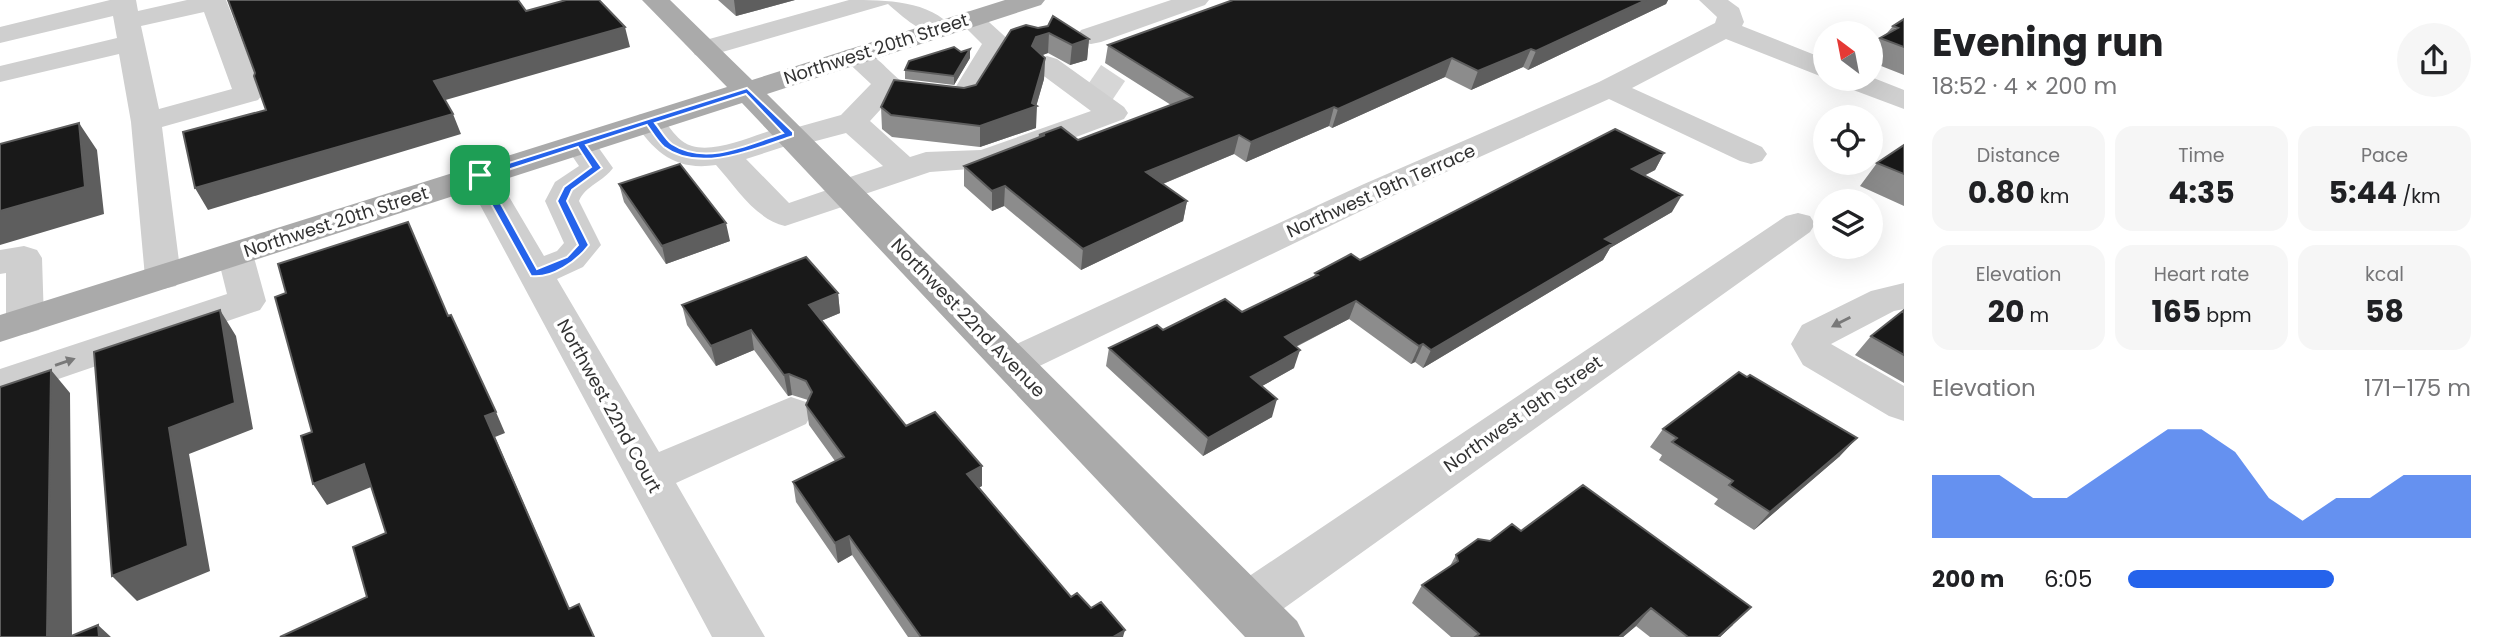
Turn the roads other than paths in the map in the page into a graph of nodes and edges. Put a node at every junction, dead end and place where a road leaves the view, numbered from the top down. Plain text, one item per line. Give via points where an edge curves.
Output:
1 (655, 0) edge
2 (878, 0) edge
3 (898, 0) edge
4 (1032, 0) edge
5 (1121, 0) edge
6 (1196, 0) edge
7 (975, 11) edge
8 (1719, 11) edge
9 (1148, 16) junction
10 (126, 18) edge
11 (940, 29) junction
12 (0, 35) edge
13 (1091, 36) dead end
14 (705, 49) junction
15 (855, 56) junction
16 (1813, 62) edge
17 (2, 74) dead end
18 (1080, 82) dead end
19 (1609, 88) junction
20 (747, 90) junction
21 (1881, 91) edge
22 (919, 92) junction
23 (1904, 100) edge
24 (146, 122) junction
25 (649, 122) junction
26 (852, 122) junction
27 (791, 136) junction
28 (580, 144) junction
29 (919, 151) junction
30 (1751, 154) dead end
31 (726, 156) junction
32 (480, 175) junction
33 (846, 192) junction
34 (1798, 224) dead end
35 (235, 254) junction
36 (0, 262) edge
37 (535, 274) junction
38 (163, 277) junction
39 (1904, 296) edge
40 (12, 325) edge
41 (1011, 363) junction
42 (0, 384) edge
43 (1904, 405) edge
44 (791, 413) dead end
45 (648, 477) junction
46 (1264, 621) edge
47 (738, 637) edge

1 - 14 main road, Northwest 22nd Avenue
2 - 14 street
3 - 11 street
4 - 7 main road, Northwest 20th Street
5 - 9 street
6 - 9 street
7 - 11 main road, Northwest 20th Street
7 - 22 street via 985,58
8 - 16 street
8 - 19 street, Northwest 19th Terrace
9 - 13 street
10 - 12 street
10 - 17 street
10 - 24 street
10 - 24 street via 214,2 248,94
11 - 15 main road, Northwest 20th Street
14 - 20 main road, Northwest 22nd Avenue
15 - 20 main road, Northwest 20th Street
15 - 22 street
18 - 29 street via 985,160
19 - 30 street
19 - 41 street, Northwest 19th Terrace via 1376,191
20 - 25 main road, Northwest 20th Street
20 - 27 main road, Northwest 22nd Avenue
21 - 23 street
22 - 26 street
24 - 38 street
25 - 28 main road, Northwest 20th Street
25 - 31 street via 668,145 689,154
26 - 27 street
26 - 29 street
27 - 31 street
27 - 33 main road, Northwest 22nd Avenue
28 - 32 main road, Northwest 20th Street
28 - 37 street via 597,168 568,189 562,201 583,245 570,260
29 - 33 street
31 - 33 street via 785,216
32 - 35 main road, Northwest 20th Street
32 - 37 street, Northwest 22nd Court
33 - 41 main road, Northwest 22nd Avenue
34 - 46 street, Northwest 19th Street
35 - 38 main road, Northwest 20th Street
42 -> 35 street via 247,301
36 - 40 street via 24,258
37 - 45 street, Northwest 22nd Court
38 - 40 main road, Northwest 20th Street
39 -> 43 street via 1884,300 1816,335 1811,344 1817,355
41 - 46 main road, Northwest 22nd Avenue
44 - 45 street
45 - 47 street, Northwest 22nd Court

